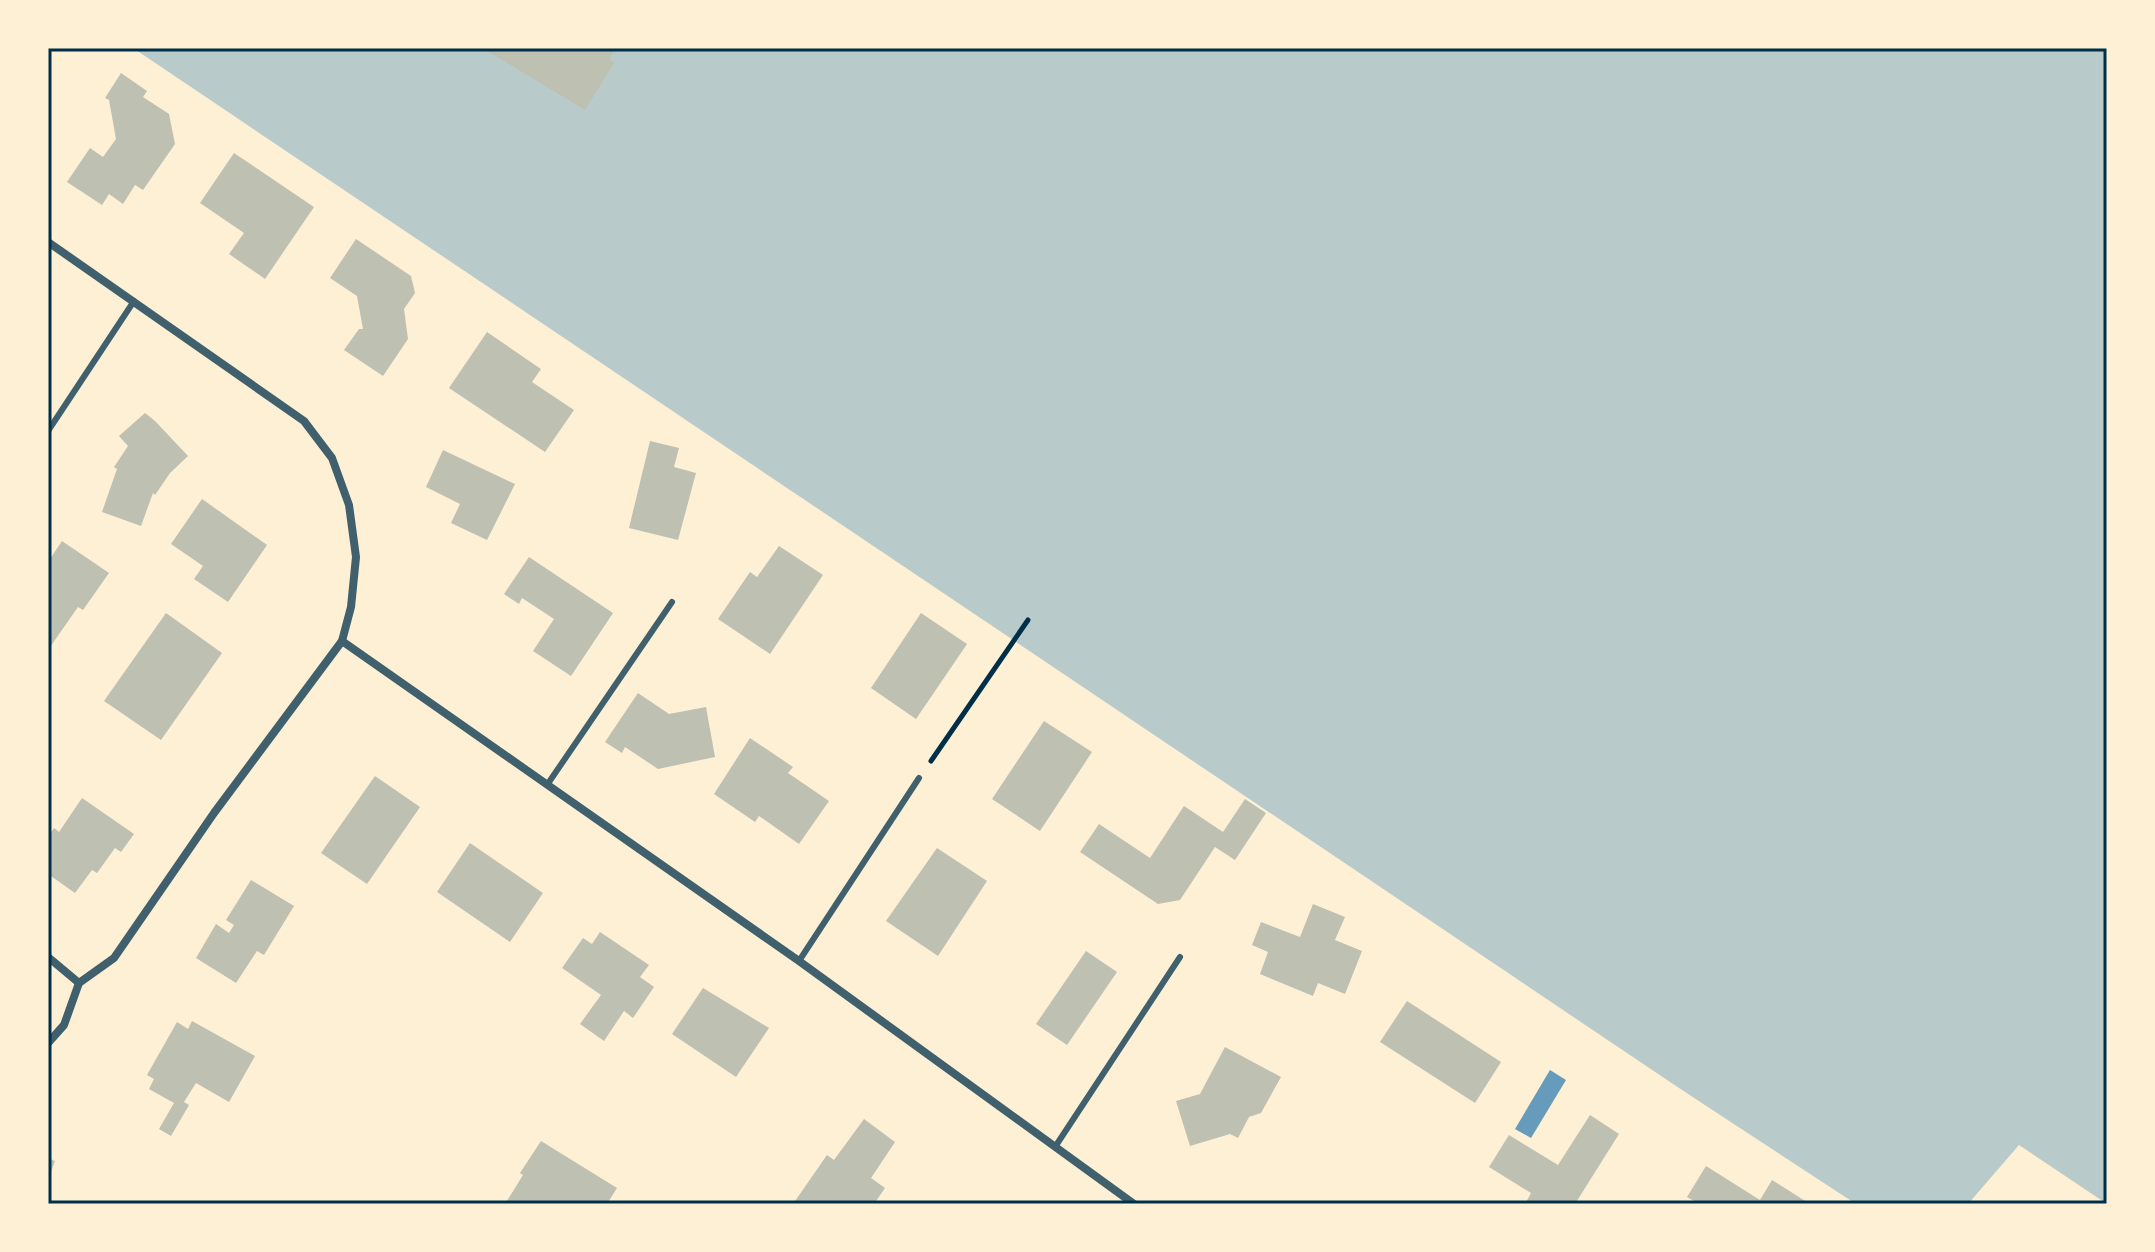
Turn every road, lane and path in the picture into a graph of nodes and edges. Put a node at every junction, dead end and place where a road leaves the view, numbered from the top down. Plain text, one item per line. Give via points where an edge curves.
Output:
1 (48, 242) edge
2 (134, 301) junction
3 (48, 431) edge
4 (672, 602) dead end
5 (1028, 620) dead end
6 (342, 641) junction
7 (919, 778) joint
8 (547, 785) junction
9 (48, 957) edge
10 (1180, 957) dead end
11 (799, 961) junction
12 (79, 983) junction
13 (48, 1043) edge
14 (1055, 1147) junction
15 (1134, 1204) edge

1 - 2 street
2 - 3 lane
2 - 6 street via 304,421 332,458 349,505 356,557
4 - 8 lane
5 - 7 path
6 - 8 street
6 - 12 street via 114,958
7 - 11 lane
8 - 11 street
9 - 12 street
10 - 14 lane
11 - 14 street
12 - 13 street via 64,1025
14 - 15 street

